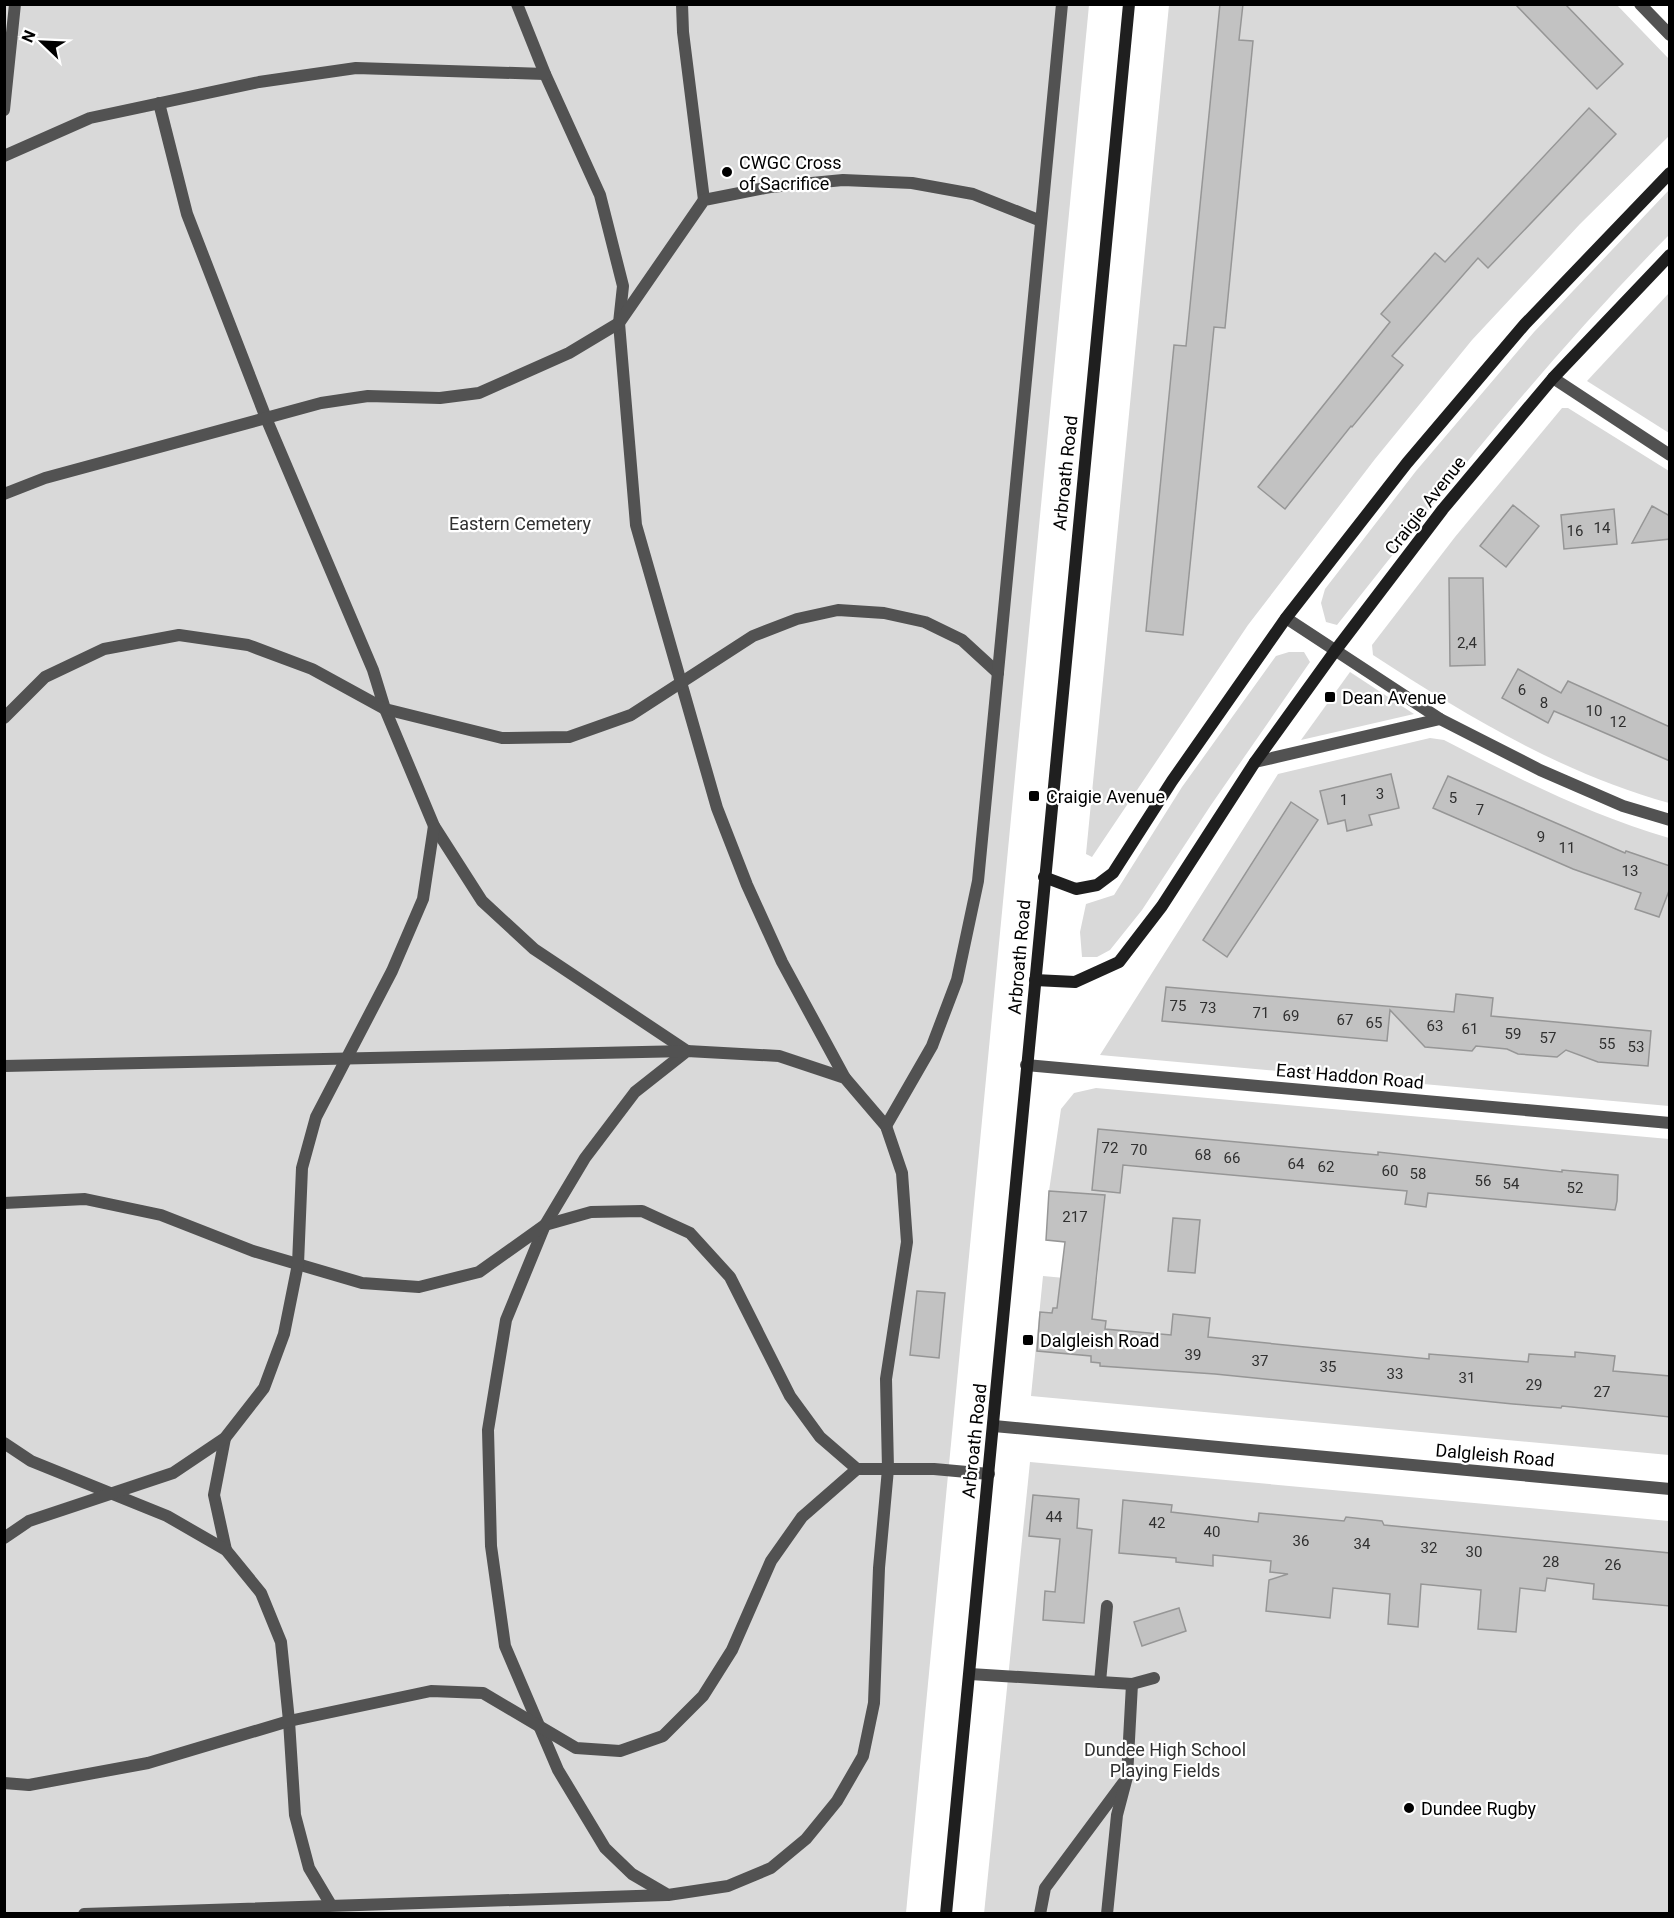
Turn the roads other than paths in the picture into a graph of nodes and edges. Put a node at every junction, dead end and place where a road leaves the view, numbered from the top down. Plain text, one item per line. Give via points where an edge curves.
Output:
1 (15, 4) edge
2 (517, 4) edge
3 (682, 4) edge
4 (1062, 4) edge
5 (1129, 4) edge
6 (1640, 4) edge
7 (1670, 35) edge
8 (544, 74) junction
9 (159, 103) junction
10 (4, 110) edge
11 (4, 156) edge
12 (1670, 172) edge
13 (704, 200) junction
14 (1041, 221) junction
15 (1670, 255) edge
16 (619, 323) junction
17 (1553, 378) junction
18 (266, 418) junction
19 (1670, 455) edge
20 (4, 494) edge
21 (1286, 618) junction
22 (1335, 651) junction
23 (998, 673) junction
24 (681, 684) junction
25 (385, 709) junction
26 (4, 718) edge
27 (1440, 719) junction
28 (1255, 762) junction
29 (1670, 820) edge
30 (434, 826) junction
31 (1044, 877) junction
32 (1035, 980) junction
33 (687, 1051) junction
34 (347, 1059) junction
35 (1026, 1065) junction
36 (4, 1066) edge
37 (845, 1078) junction
38 (1670, 1123) edge
39 (886, 1126) junction
40 (4, 1203) edge
41 (545, 1225) junction
42 (298, 1264) junction
43 (994, 1426) junction
44 (225, 1438) junction
45 (4, 1443) edge
46 (857, 1469) junction
47 (888, 1469) junction
48 (989, 1474) junction
49 (1670, 1489) edge
50 (112, 1493) junction
51 (4, 1538) edge
52 (226, 1550) junction
53 (1107, 1606) dead end
54 (970, 1674) junction
55 (1154, 1678) dead end
56 (1100, 1682) junction
57 (1132, 1684) junction
58 (289, 1721) junction
59 (537, 1723) junction
60 (1127, 1777) junction
61 (4, 1783) edge
62 (668, 1895) junction
63 (332, 1905) junction
64 (84, 1914) edge
65 (946, 1914) edge
66 (1040, 1914) edge
67 (1107, 1914) edge

1 - 10 street
2 - 8 street
3 - 13 street
4 - 14 street
5 - 31 street, Arbroath Road
6 - 7 street
8 - 9 street via 356,68 260,81
8 - 16 street via 600,195 623,286
9 - 11 street via 90,118
9 - 18 street via 187,214
12 - 21 street via 1525,324 1407,463
13 - 14 street via 771,187 843,180 912,183 973,194
13 - 16 street
14 - 23 street
15 - 17 street, Craigie Avenue
16 - 18 street via 569,353 479,393 440,398 368,396 321,403
16 - 24 street via 636,525
17 - 19 street
17 - 22 street, Craigie Avenue via 1443,509
18 - 20 street via 45,478
18 - 25 street via 373,670
21 - 22 street
21 - 31 street via 1172,780 1113,873 1097,885 1076,889
22 - 27 street
22 - 28 street, Craigie Avenue
23 - 24 street via 962,640 925,622 884,613 838,610 797,618 753,636
23 - 39 street via 978,881 957,980 932,1046
24 - 25 street via 631,715 569,737 502,738
24 - 37 street via 717,808 747,885 782,962
25 - 26 street via 312,669 248,645 179,635 104,649 45,677
25 - 30 street
27 - 28 street
27 - 29 street via 1540,770 1623,806
28 - 32 street, Craigie Avenue via 1162,906 1119,962 1075,982
30 - 33 street via 482,901 534,949
30 - 34 street via 423,899 393,971
31 - 32 street, Arbroath Road
32 - 35 street, Arbroath Road
33 - 34 street
33 - 37 street via 779,1056
33 - 41 street via 635,1092 585,1158
34 - 36 street
34 - 42 street via 316,1117 303,1168
35 - 38 street, East Haddon Road
35 - 43 street, Arbroath Road
37 - 39 street
39 - 47 street via 902,1173 907,1242 886,1379
40 - 42 street via 85,1198 161,1215
41 - 42 street via 479,1272 419,1287 362,1283
41 - 46 street via 591,1212 642,1210 690,1233 730,1277 790,1396 820,1437
41 - 59 street via 506,1320 488,1430 491,1546 505,1646
42 - 44 street via 284,1334 264,1388
43 - 48 street, Arbroath Road
43 - 49 street, Dalgleish Road
44 - 50 street via 173,1473
44 - 52 street via 214,1495
45 - 50 street via 32,1461
46 - 47 street
46 - 59 street via 802,1517 771,1561 726,1659 703,1696 663,1736 620,1751 576,1748
47 - 48 street
47 - 62 street via 879,1568 874,1703 863,1756 837,1801 807,1839 771,1868 728,1886
48 - 54 street, Arbroath Road
50 - 51 street via 28,1521
50 - 52 street via 167,1516
52 - 58 street via 261,1593 281,1642
53 - 56 street
54 - 56 street
54 - 65 street, Arbroath Road
55 - 57 street
56 - 57 street
57 - 60 street
58 - 59 street via 431,1691 483,1693
58 - 61 street via 148,1763 29,1785
58 - 63 street via 295,1815 309,1868
59 - 62 street via 558,1770 605,1848 632,1874
60 - 66 street via 1045,1888
60 - 67 street via 1117,1815
62 - 63 street
63 - 64 street

